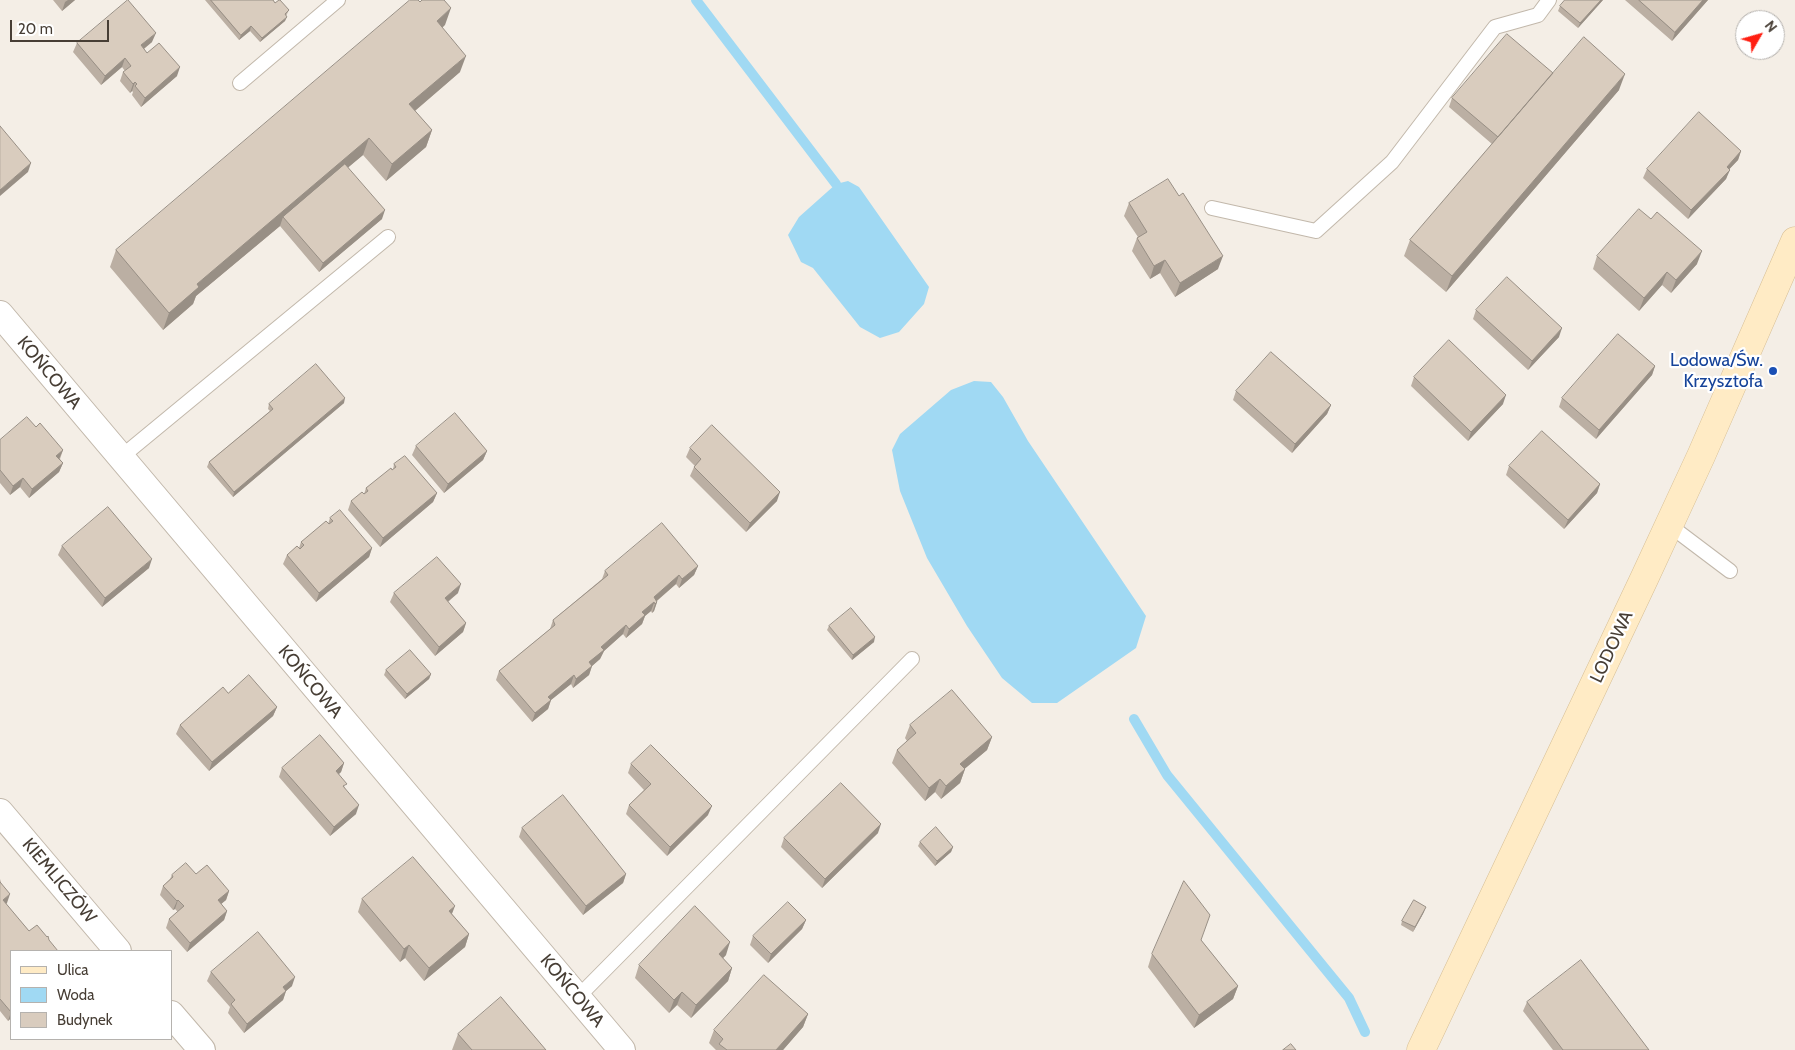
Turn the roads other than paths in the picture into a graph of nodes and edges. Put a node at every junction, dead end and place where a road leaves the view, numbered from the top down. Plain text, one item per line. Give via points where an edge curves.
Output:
1 (338, 0) edge
2 (1549, 0) edge
3 (240, 83) dead end
4 (1212, 208) dead end
5 (388, 237) dead end
6 (1795, 241) edge
7 (0, 314) edge
8 (120, 458) junction
9 (1669, 526) junction
10 (1730, 571) dead end
11 (912, 659) dead end
12 (0, 812) edge
13 (117, 950) edge
14 (577, 998) junction
15 (172, 1015) edge
16 (202, 1050) edge
17 (622, 1050) edge
18 (1421, 1050) edge

1 - 3 lane
2 - 4 lane via 1538,15 1495,27 1392,162 1316,231
5 - 8 lane
6 - 9 street, LODOWA
7 - 8 street, KOŃCOWA
8 - 14 street, KOŃCOWA
9 - 10 lane
9 - 18 street, LODOWA
11 - 14 lane
12 - 13 street, KIEMLICZÓW
14 - 17 street, KOŃCOWA
15 - 16 street

